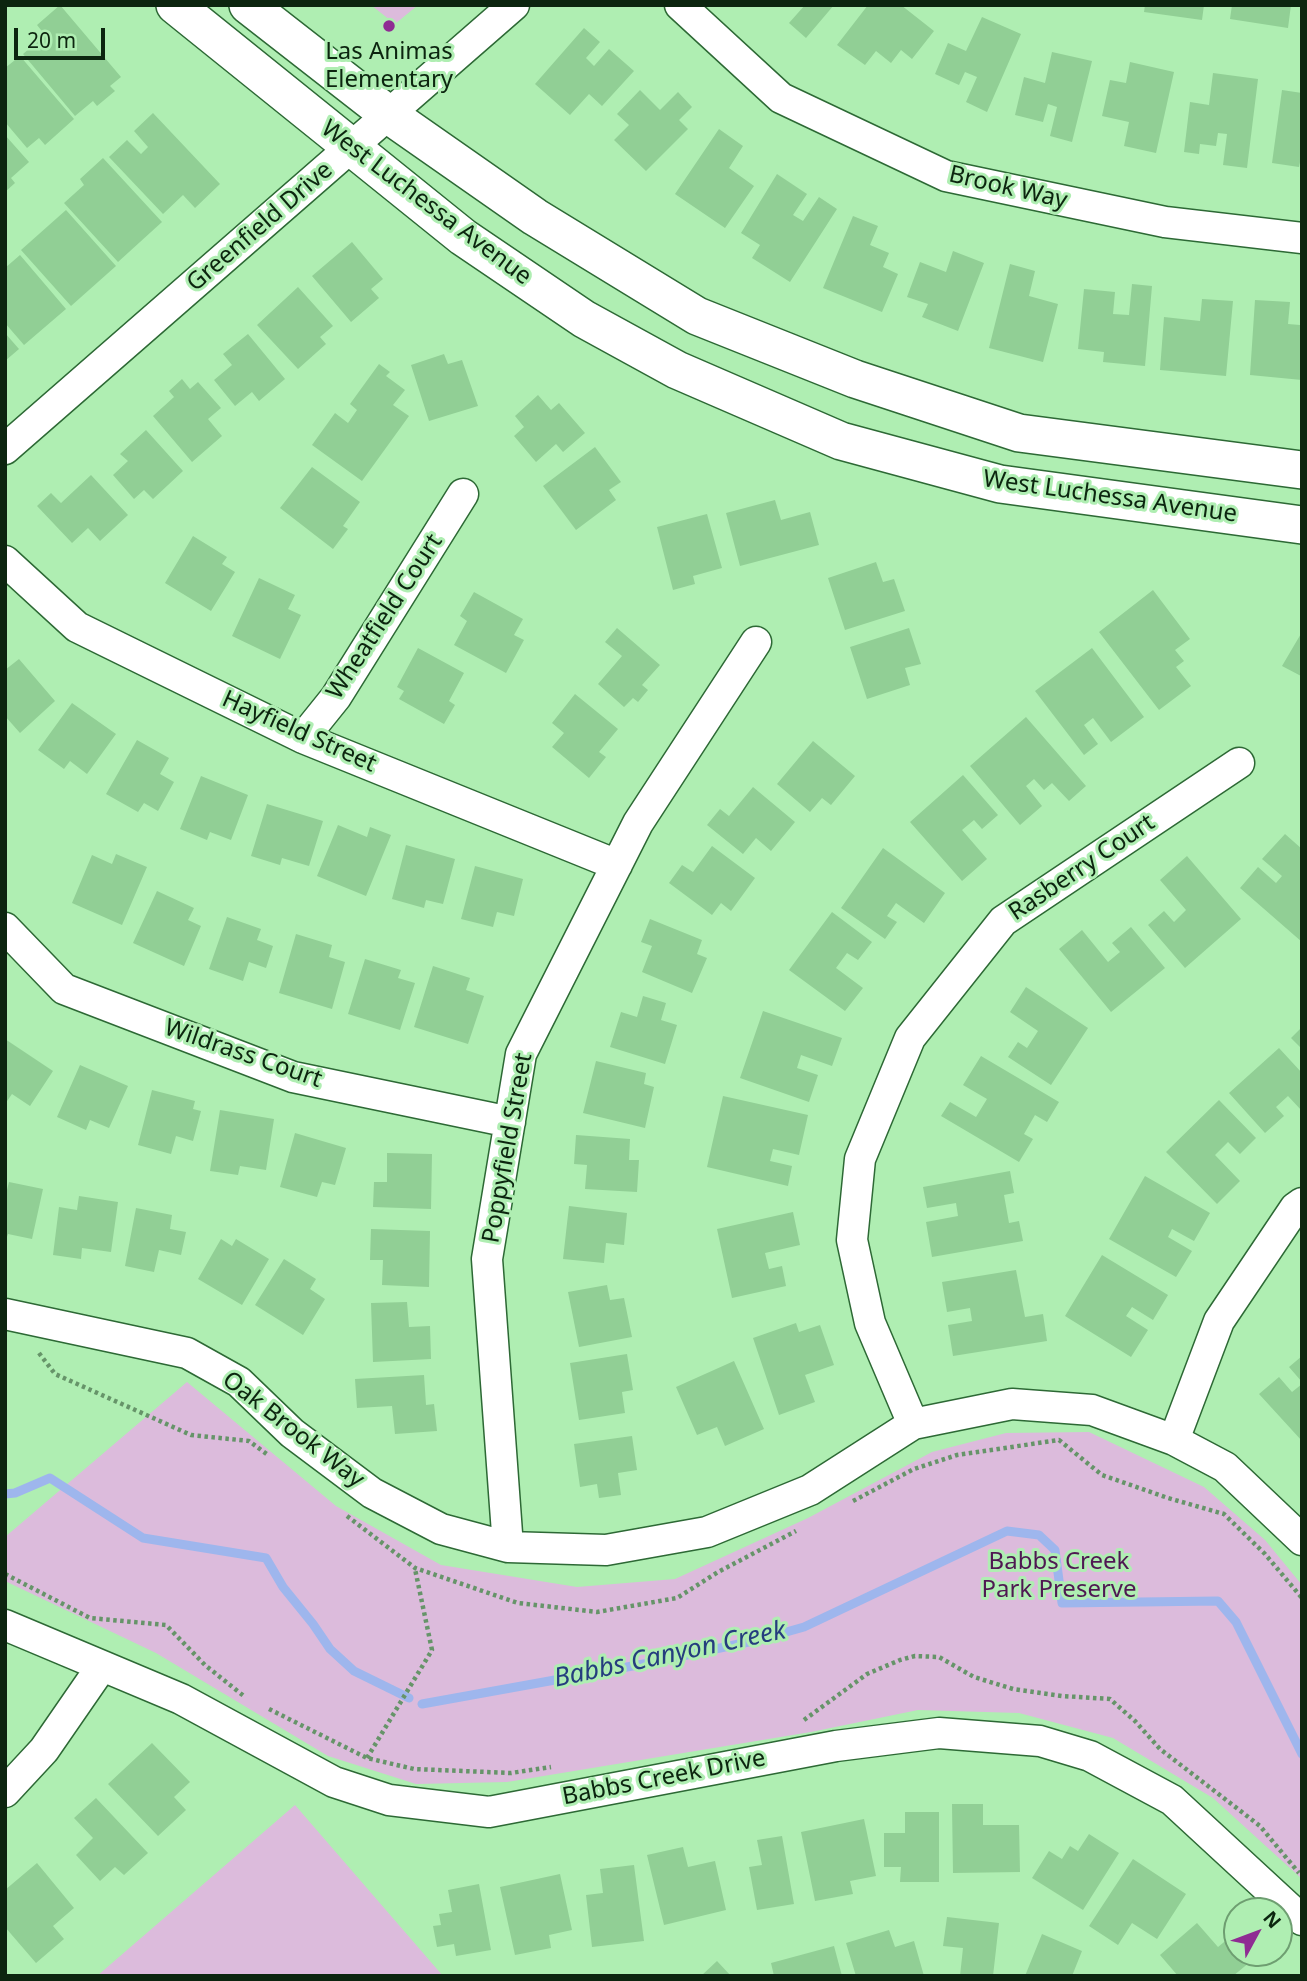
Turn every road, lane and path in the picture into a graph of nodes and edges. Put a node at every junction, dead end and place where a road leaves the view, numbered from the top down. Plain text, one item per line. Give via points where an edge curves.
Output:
1 (175, 5) edge
2 (248, 5) edge
3 (514, 5) edge
4 (680, 5) edge
5 (389, 115) junction
6 (352, 147) junction
7 (1302, 238) edge
8 (5, 449) edge
9 (1302, 470) edge
10 (463, 494) dead end
11 (1302, 525) edge
12 (5, 561) edge
13 (756, 642) dead end
14 (303, 737) junction
15 (1239, 763) dead end
16 (617, 865) junction
17 (5, 928) edge
18 (510, 1122) junction
19 (1302, 1203) edge
20 (8, 1315) edge
21 (913, 1424) junction
22 (1174, 1440) junction
23 (271, 1458) dead end
24 (853, 1502) dead end
25 (338, 1508) dead end
26 (804, 1527) dead end
27 (1302, 1540) edge
28 (508, 1547) junction
29 (415, 1568) junction
30 (5, 1574) edge
31 (1302, 1598) edge
32 (5, 1625) edge
33 (102, 1666) junction
34 (247, 1698) dead end
35 (259, 1704) dead end
36 (803, 1721) dead end
37 (367, 1758) junction
38 (552, 1766) dead end
39 (5, 1793) edge
40 (1302, 1876) edge
41 (1302, 1920) edge

1 - 6 street, West Luchessa Avenue
2 - 5 street, West Luchessa Avenue
3 - 5 street, Greenfield Drive
4 - 7 street, Brook Way via 781,98 946,176 1165,222
5 - 6 street, Greenfield Drive
5 - 9 street, West Luchessa Avenue via 535,217 697,316 855,379 1019,433
6 - 8 street, Greenfield Drive
6 - 11 street, West Luchessa Avenue via 463,237 584,319 677,370 841,441 1000,484
10 - 14 street, Wheatfield Court via 336,697
12 - 14 street, Hayfield Street via 76,627
13 - 16 street, Poppyfield Street via 638,823
14 - 16 street, Hayfield Street
15 - 21 street, Rasberry Court via 1003,921 909,1038 860,1159 852,1240 870,1323
16 - 18 street, Poppyfield Street via 521,1054
17 - 18 street, Wildrass Court via 64,989 115,1009 293,1077
18 - 28 street, Poppyfield Street via 488,1259
19 - 22 street via 1219,1321
20 - 23 path via 55,1374 191,1435 249,1441
20 - 28 street, Oak Brook Way via 187,1353 239,1382 292,1433 372,1493 441,1529
21 - 22 street, Oak Brook Way via 1012,1405 1039,1406 1092,1410
21 - 28 street, Oak Brook Way via 810,1490 707,1532 606,1550
22 - 27 street, Oak Brook Way via 1225,1468
24 - 31 path via 914,1469 957,1455 1059,1440 1102,1475 1224,1514
25 - 29 path
26 - 29 path via 677,1598 597,1612 518,1603
29 - 37 path via 432,1650
30 - 34 path via 90,1618 166,1625 205,1665
32 - 33 street, Babbs Creek Drive
33 - 39 street via 44,1749
33 - 41 street, Babbs Creek Drive via 181,1699 334,1782 388,1800 489,1812 823,1749 939,1733 1040,1741 1090,1756 1172,1800
35 - 37 path
36 - 40 path via 867,1674 915,1656 939,1657 974,1677 1013,1689 1110,1699 1160,1749 1260,1826
37 - 38 path via 428,1770 511,1773

